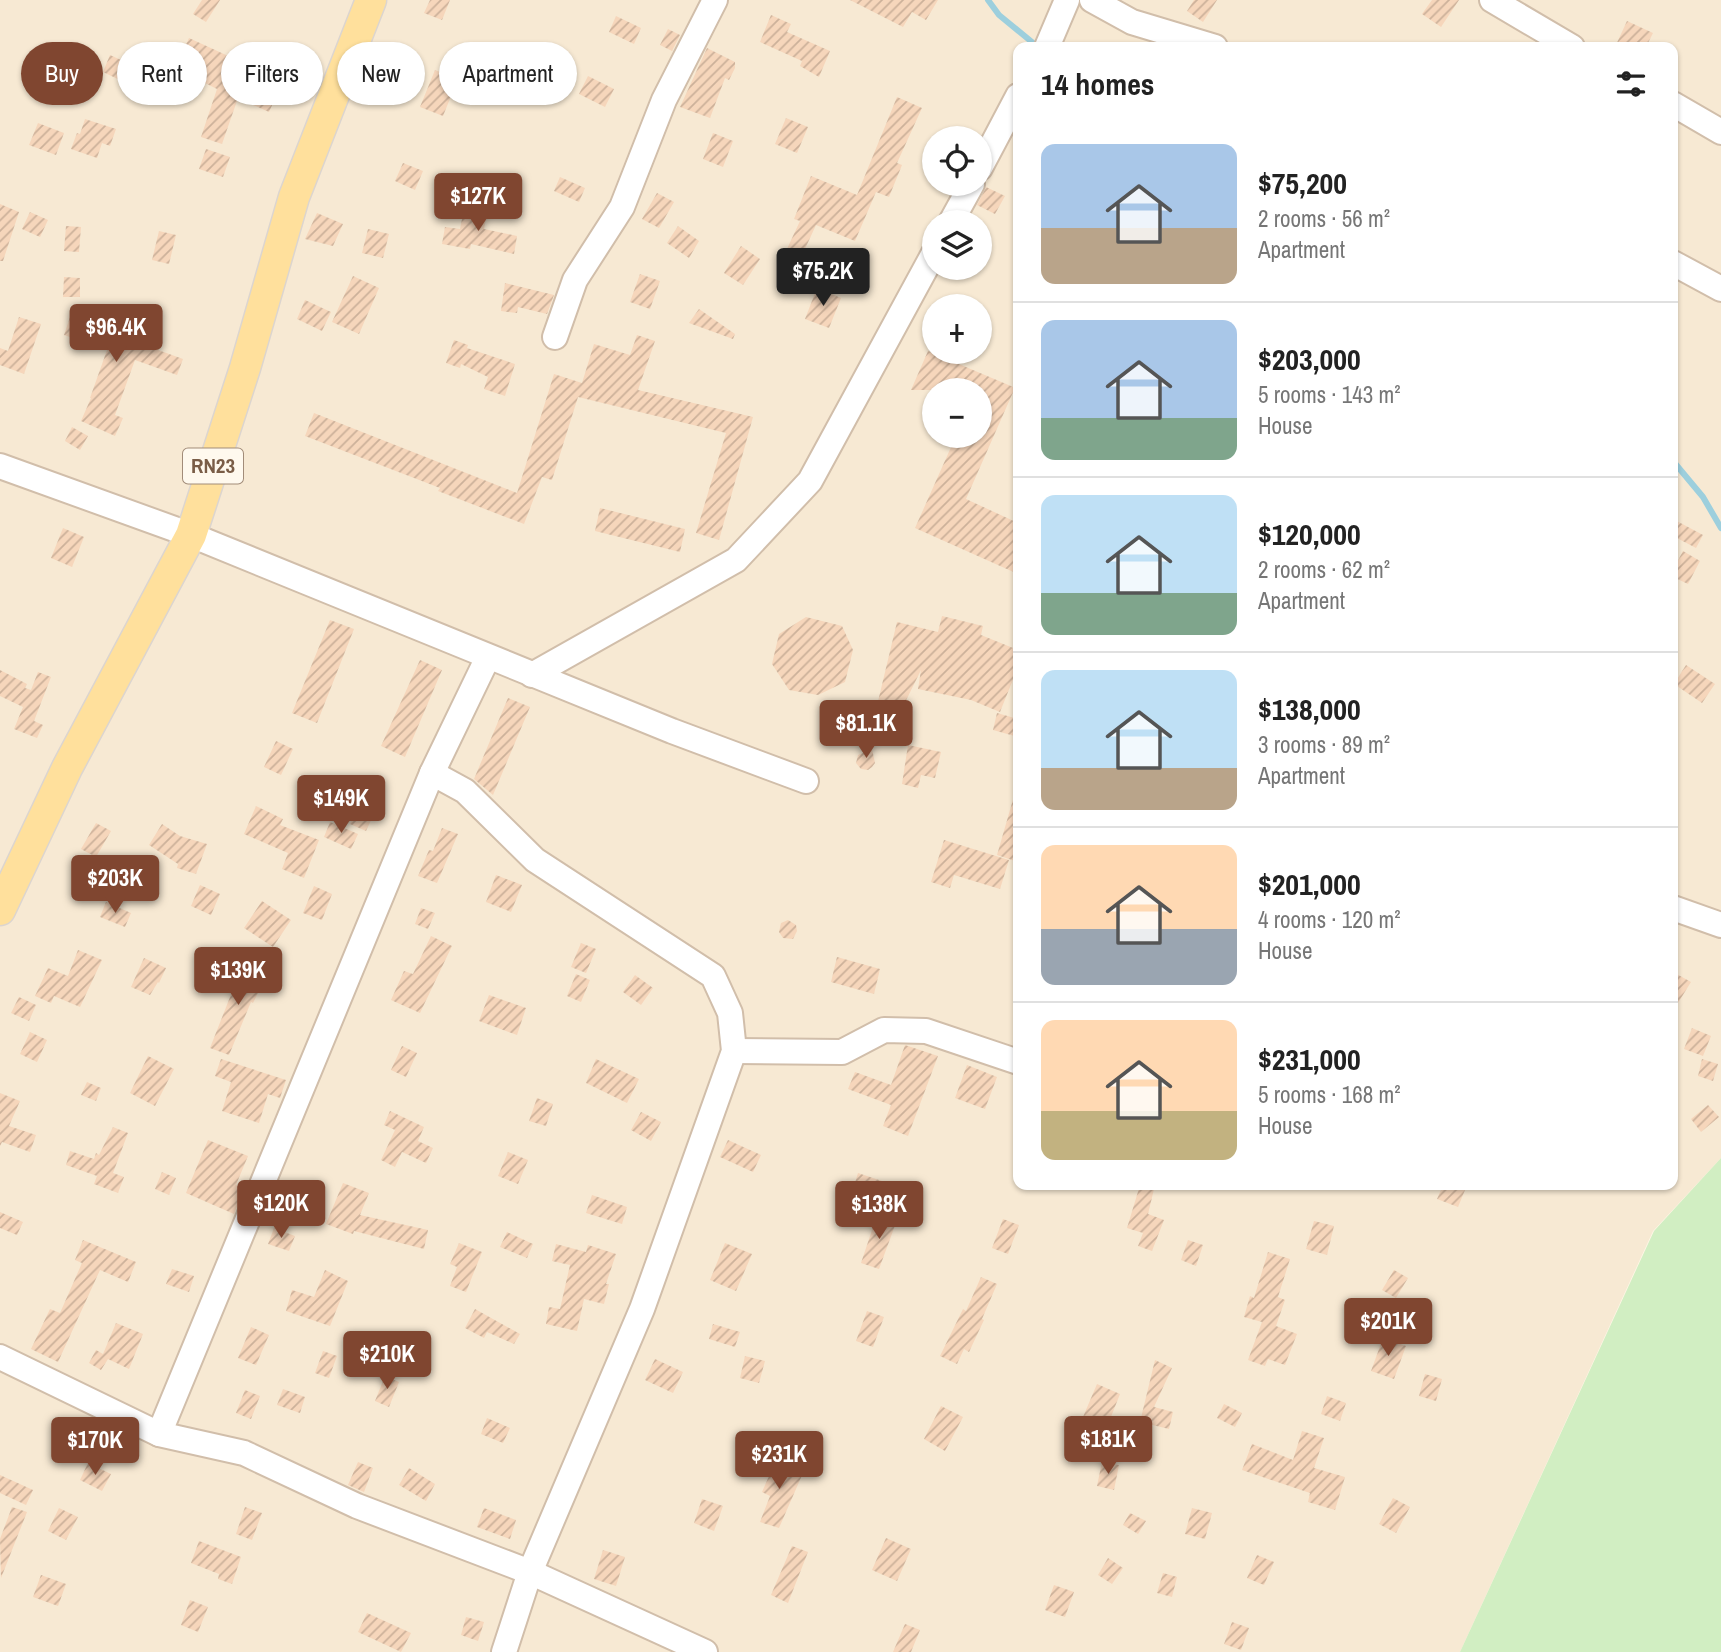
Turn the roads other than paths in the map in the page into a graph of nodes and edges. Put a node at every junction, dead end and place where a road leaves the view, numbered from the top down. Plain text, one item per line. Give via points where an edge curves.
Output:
1 (371, 0) edge
2 (715, 0) edge
3 (1068, 0) edge
4 (1092, 0) edge
5 (1492, 0) edge
6 (1049, 42) edge
7 (1198, 42) edge
8 (1563, 42) edge
9 (1013, 105) edge
10 (1678, 107) edge
11 (1721, 132) edge
12 (992, 145) edge
13 (1678, 266) edge
14 (922, 275) edge
15 (1721, 289) edge
16 (555, 337) dead end
17 (0, 466) edge
18 (191, 535) junction
19 (488, 657) junction
20 (532, 675) junction
21 (432, 773) junction
22 (806, 781) dead end
23 (0, 910) edge
24 (1678, 910) edge
25 (1721, 925) edge
26 (734, 1051) junction
27 (1013, 1060) edge
28 (0, 1357) edge
29 (159, 1434) junction
30 (530, 1572) junction
31 (503, 1652) edge
32 (705, 1652) edge

1 - 18 main road, RN23 via 295,198
2 - 16 street via 664,100 622,207 575,280
3 - 6 street
4 - 7 street via 1132,22
5 - 8 street
9 - 12 street
10 - 11 street
13 - 15 street
14 - 20 street via 810,481 736,560
17 - 18 street
18 - 19 street
18 - 23 main road, RN23 via 67,768
19 - 20 street
19 - 21 street
20 - 22 street
21 - 26 street via 465,791 535,860 713,976 730,1013
21 - 29 street
24 - 25 street
26 - 27 street via 842,1052 884,1030 926,1031
26 - 30 street via 642,1309
28 - 29 street
29 - 30 street via 244,1453 357,1506
30 - 31 street
30 - 32 street

